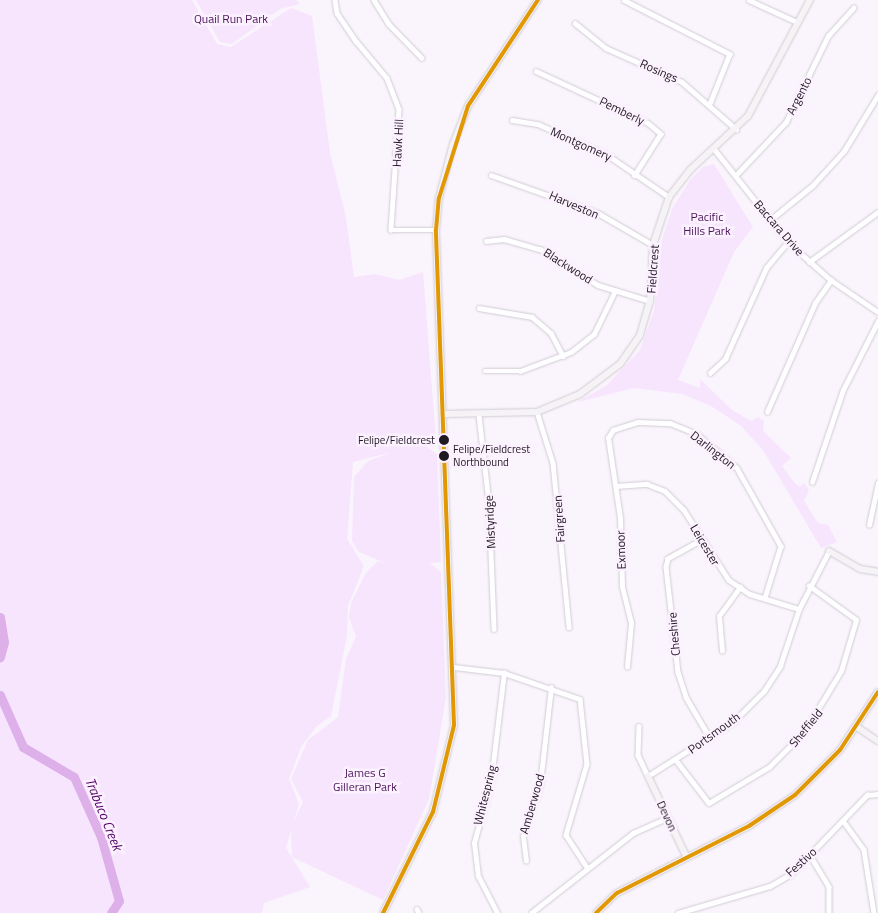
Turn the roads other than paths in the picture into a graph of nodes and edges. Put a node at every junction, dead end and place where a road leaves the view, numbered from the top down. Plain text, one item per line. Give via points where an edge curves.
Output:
1 (335, 0) edge
2 (374, 0) edge
3 (538, 0) edge
4 (624, 0) edge
5 (749, 0) edge
6 (810, 0) edge
7 (853, 8) dead end
8 (797, 22) junction
9 (575, 23) dead end
10 (422, 58) dead end
11 (536, 71) dead end
12 (878, 95) edge
13 (710, 104) junction
14 (512, 120) dead end
15 (737, 130) junction
16 (715, 150) junction
17 (492, 175) dead end
18 (635, 175) junction
19 (735, 176) junction
20 (669, 197) junction
21 (878, 212) edge
22 (770, 220) junction
23 (436, 230) junction
24 (486, 241) dead end
25 (788, 242) junction
26 (653, 245) junction
27 (809, 262) junction
28 (831, 280) junction
29 (615, 291) junction
30 (650, 301) junction
31 (479, 308) dead end
32 (878, 312) edge
33 (878, 321) edge
34 (563, 356) junction
35 (485, 371) dead end
36 (710, 373) dead end
37 (537, 412) junction
38 (767, 412) dead end
39 (445, 414) junction
40 (480, 415) junction
41 (609, 433) joint
42 (812, 482) dead end
43 (878, 483) edge
44 (616, 486) junction
45 (870, 525) dead end
46 (700, 540) junction
47 (829, 551) joint
48 (878, 572) edge
49 (809, 586) junction
50 (740, 587) junction
51 (765, 598) junction
52 (799, 609) junction
53 (569, 628) dead end
54 (494, 629) dead end
55 (722, 651) dead end
56 (628, 667) dead end
57 (454, 668) junction
58 (504, 673) junction
59 (551, 688) junction
60 (878, 692) edge
61 (639, 726) dead end
62 (858, 727) junction
63 (710, 738) junction
64 (878, 741) edge
65 (676, 760) junction
66 (648, 776) junction
67 (878, 794) edge
68 (667, 818) junction
69 (844, 822) junction
70 (810, 855) junction
71 (686, 856) junction
72 (526, 861) dead end
73 (587, 867) junction
74 (383, 913) edge
75 (497, 913) edge
76 (531, 913) edge
77 (596, 913) edge
78 (678, 913) edge
79 (829, 913) edge
80 (874, 913) edge

1 - 23 street, Hawk Hill via 338,13 356,41 387,78 399,109 391,230
2 - 10 street via 389,24
3 - 23 main road via 486,76 459,127 444,171
4 - 13 street via 730,54
5 - 8 street
6 - 8 main road, Fieldcrest
7 - 19 street, Argento via 828,36 786,122
8 - 15 main road, Fieldcrest
9 - 13 street, Rosings via 606,48 682,82
11 - 18 street, Pemberly via 648,123 661,134
12 - 22 street via 844,151 813,185
13 - 15 street, Rosings
14 - 18 street, Montgomery via 538,124 609,156
15 - 16 main road, Fieldcrest
16 - 19 street, Baccara Drive
16 - 20 main road, Fieldcrest via 690,170
17 - 26 street, Harveston via 598,213
18 - 20 street, Montgomery
19 - 22 street, Baccara Drive
20 - 26 main road, Fieldcrest
21 - 27 street
22 - 25 street, Baccara Drive
23 - 39 main road
24 - 29 street, Blackwood via 504,239 540,248
25 - 27 street, Baccara Drive
25 - 36 street via 766,268 725,358
26 - 30 main road, Fieldcrest
27 - 28 street, Baccara Drive
28 - 32 street, Baccara Drive
28 - 38 street via 815,303
29 - 30 street, Blackwood
29 - 34 street via 594,334
30 - 37 main road, Fieldcrest via 640,335 620,364 580,394
31 - 34 street via 532,317 550,333
33 - 42 street via 843,390
34 - 35 street via 520,371
37 - 40 main road, Fieldcrest
37 - 53 street, Fairgreen via 554,472
39 - 40 main road, Fieldcrest
39 - 57 main road
40 - 54 street, Mistyridge via 489,503
41 - 44 street, Exmoor
41 - 51 street, Darlington via 638,422 670,423 697,434 737,468 781,546
43 - 45 street
44 - 46 street, Leicester via 647,484 665,491 684,510
44 - 56 street, Exmoor via 622,586 631,623
46 - 50 street, Leicester via 717,568
46 - 63 street, Cheshire via 668,559 666,567 678,672 686,697
47 - 48 main road via 860,569
47 - 49 street, Portsmouth
49 - 52 street, Portsmouth
49 - 65 street, Sheffield via 856,620 841,671 804,732 769,767 709,803
50 - 51 street, Leicester
50 - 55 street via 719,616
51 - 52 street, Leicester
52 - 63 street, Portsmouth via 780,666 764,691
57 - 58 street
57 - 74 main road via 454,725 445,773 433,812
58 - 59 street
58 - 75 street, Whitespring via 491,780 474,843 478,876
59 - 72 street, Amberwood via 540,784 523,836
59 - 73 street via 580,699 587,764 566,836
60 - 62 main road
61 - 66 street via 638,755
62 - 64 main road
62 - 71 main road via 831,761 787,802 749,826
63 - 65 street, Portsmouth
65 - 66 street, Portsmouth
66 - 68 main road, Devon
67 - 69 street, Festivo via 867,795
68 - 71 main road, Devon
68 - 73 street via 633,833
69 - 70 street, Festivo
69 - 80 street via 864,850
70 - 78 street, Festivo via 770,886
70 - 79 street via 829,887
71 - 77 main road via 617,893
73 - 76 street

